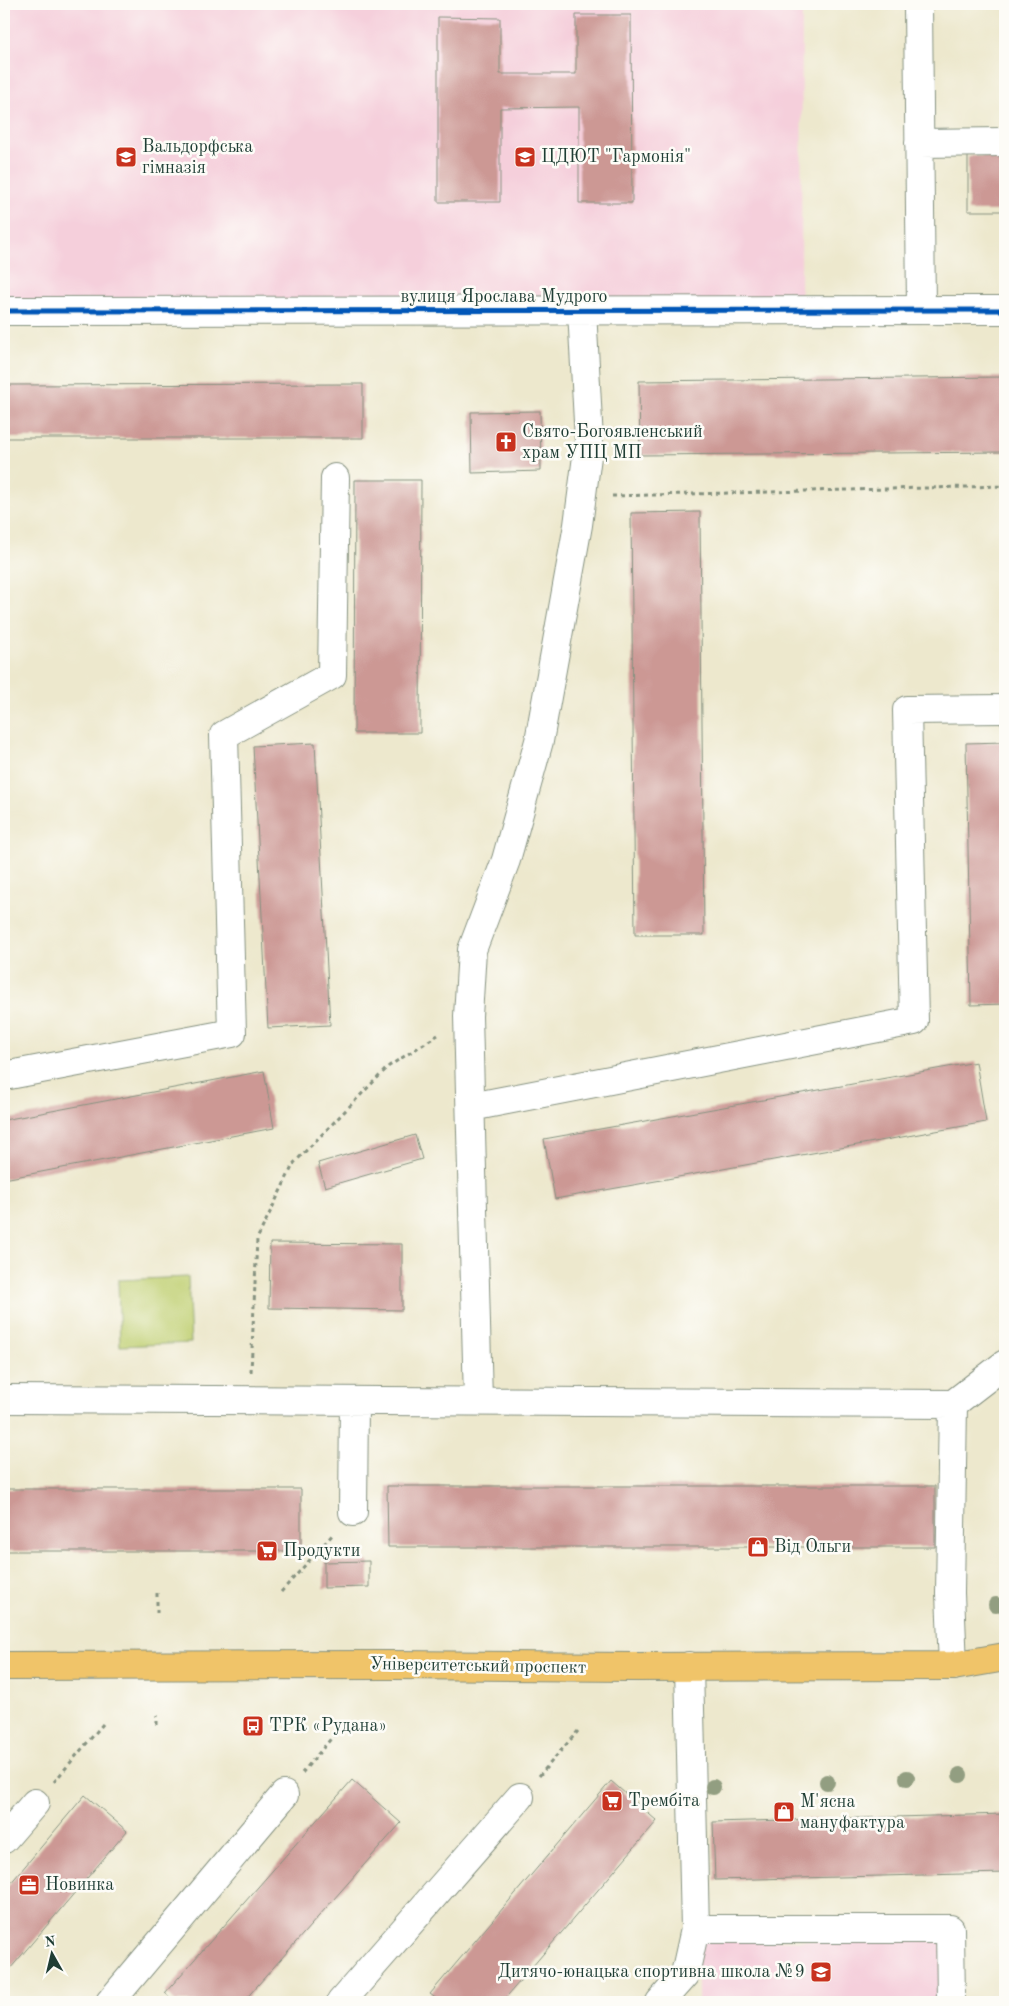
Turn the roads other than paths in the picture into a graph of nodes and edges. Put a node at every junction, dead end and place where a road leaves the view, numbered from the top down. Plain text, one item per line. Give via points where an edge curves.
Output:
1 (918, 4) edge
2 (1005, 142) edge
3 (919, 143) junction
4 (582, 310) junction
5 (921, 310) junction
6 (1005, 310) edge
7 (4, 311) edge
8 (335, 478) dead end
9 (1005, 709) edge
10 (4, 1076) edge
11 (470, 1108) junction
12 (1005, 1364) edge
13 (4, 1399) edge
14 (354, 1401) junction
15 (478, 1401) junction
16 (953, 1404) junction
17 (353, 1512) road end
18 (1005, 1657) edge
19 (4, 1666) edge
20 (689, 1666) junction
21 (953, 1666) junction
22 (1005, 1676) edge
23 (284, 1795) road end
24 (520, 1797) road end
25 (35, 1803) road end
26 (4, 1839) edge
27 (695, 1929) junction
28 (110, 2002) edge
29 (341, 2002) edge
30 (660, 2002) edge
31 (951, 2002) edge

1 - 3 street
2 - 3 street
3 - 5 street
4 - 5 street, вулиця Ярослава Мудрого
4 - 7 street, вулиця Ярослава Мудрого
4 - 11 street via 589,441 578,525 539,741 506,860 472,950 468,1016
5 - 6 street, вулиця Ярослава Мудрого
8 - 10 street via 332,675 224,735 232,1033
9 - 11 street via 907,710 914,1021
11 - 15 street
12 - 16 street
13 - 14 street
14 - 15 street
14 - 17 street
15 - 16 street
16 - 21 street via 950,1593
18 - 21 main road
19 - 20 main road, Університетський проспект
20 - 21 main road, Університетський проспект
20 - 27 street
21 - 22 main road
23 - 28 street
24 - 29 street
25 - 26 street
27 - 30 street via 685,1974
27 - 31 street via 950,1929

